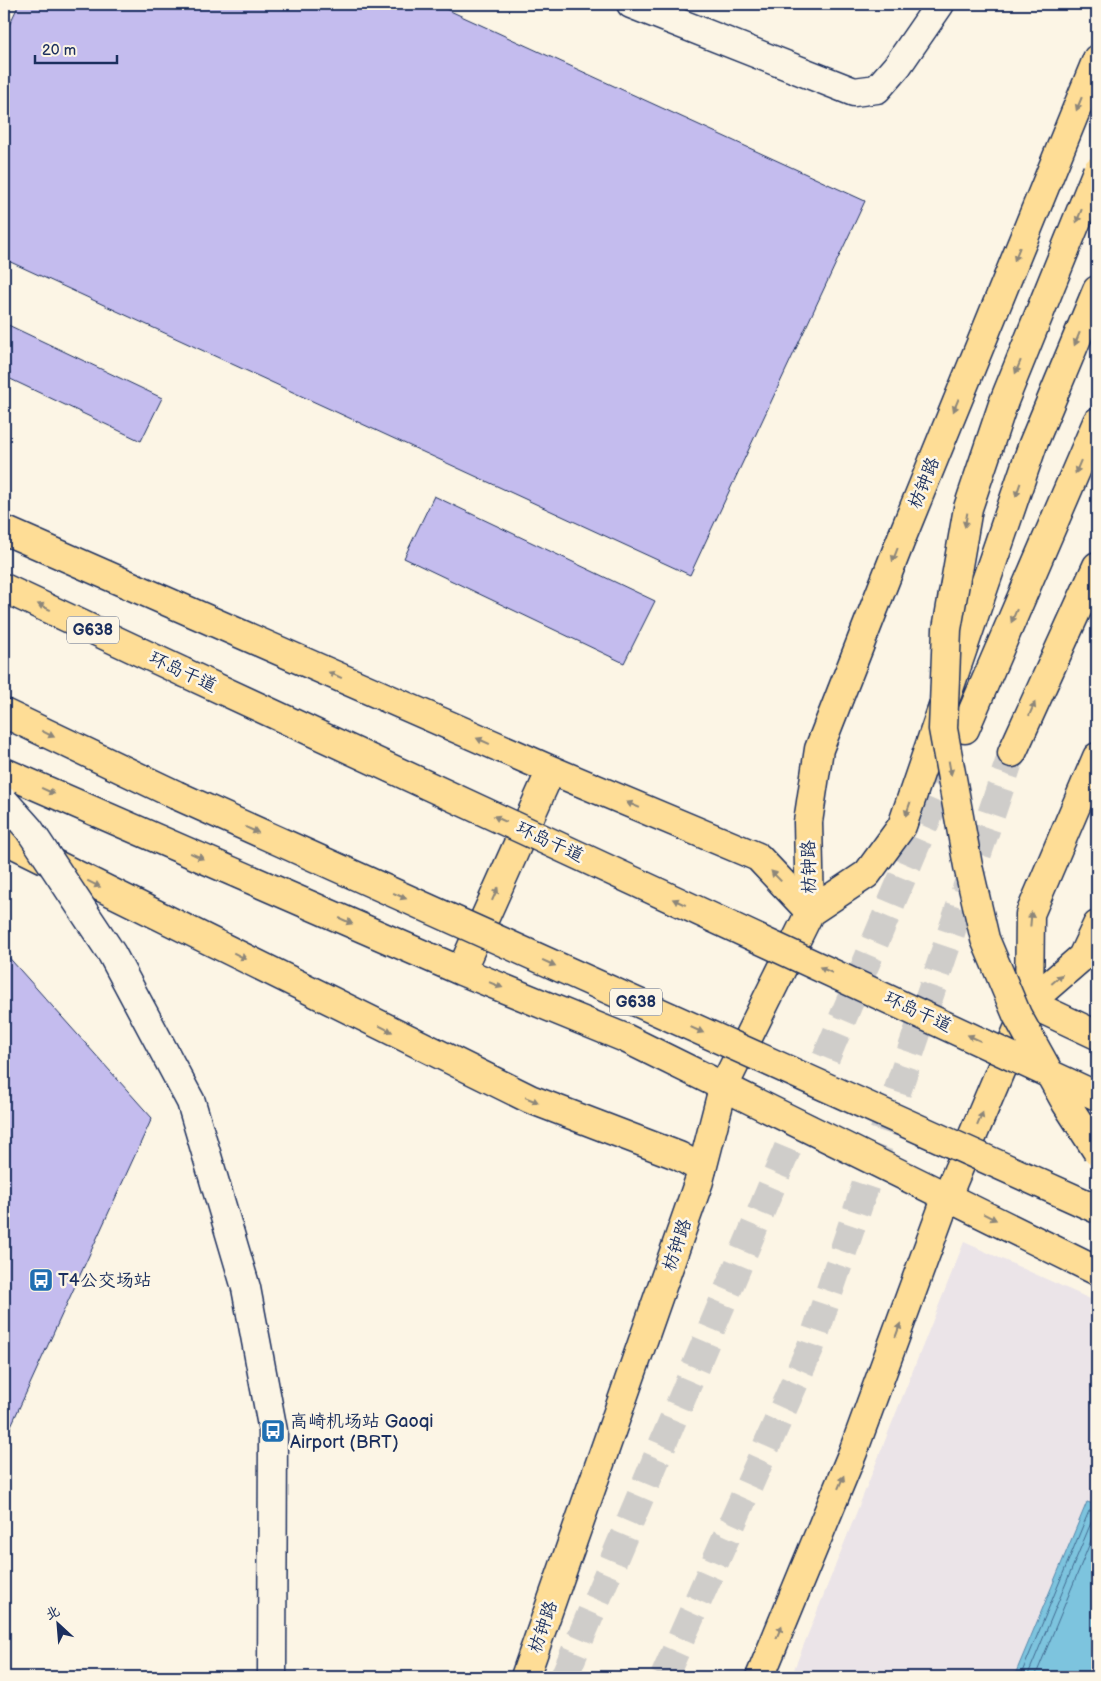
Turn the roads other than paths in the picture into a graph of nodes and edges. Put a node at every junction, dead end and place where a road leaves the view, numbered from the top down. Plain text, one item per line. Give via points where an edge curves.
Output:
1 (631, 4) edge
2 (940, 4) edge
3 (1097, 59) edge
4 (1097, 171) edge
5 (1097, 292) edge
6 (1097, 422) edge
7 (4, 530) edge
8 (1097, 566) edge
9 (4, 588) edge
10 (4, 713) edge
11 (965, 729) tunnel mouth
12 (1012, 753) tunnel mouth
13 (1097, 757) edge
14 (551, 770) junction
15 (4, 772) edge
16 (4, 801) edge
17 (4, 840) edge
18 (810, 912) junction
19 (1097, 925) edge
20 (462, 971) junction
21 (1029, 1003) junction
22 (1097, 1035) edge
23 (723, 1088) junction
24 (1097, 1096) edge
25 (1097, 1151) edge
26 (702, 1169) junction
27 (947, 1196) junction
28 (1097, 1209) edge
29 (1097, 1271) edge
30 (272, 1677) edge
31 (525, 1677) edge
32 (760, 1677) edge

1 - 2 lane via 854,92 877,89 898,66
3 -> 18 main road, 枋钟路 via 819,749 808,822
4 -> 25 main road, bridge via 1004,401 968,508 947,629 943,729 985,939 1017,1015
5 -> 18 main road via 1034,444 902,826 867,874
6 -> 11 main road
14 -> 7 main road
12 -> 8 main road
24 -> 9 main road, 环岛干道 / G638, bridge
10 -> 28 main road, G638, bridge via 176,795
21 -> 13 main road via 1030,914
18 -> 14 main road via 758,857
20 -> 14 main road
15 -> 20 main road
16 - 30 lane, bridge via 30,829 112,954 191,1102 246,1288 274,1431
17 -> 26 main road via 530,1099 679,1156
18 - 23 main road, 枋钟路
21 -> 19 main road via 1082,957
20 -> 23 main road via 624,1038
21 - 22 main road
27 -> 21 main road
23 - 26 main road, 枋钟路
23 - 27 main road
26 - 31 main road, 枋钟路
27 -> 29 main road
32 -> 27 main road via 854,1452

